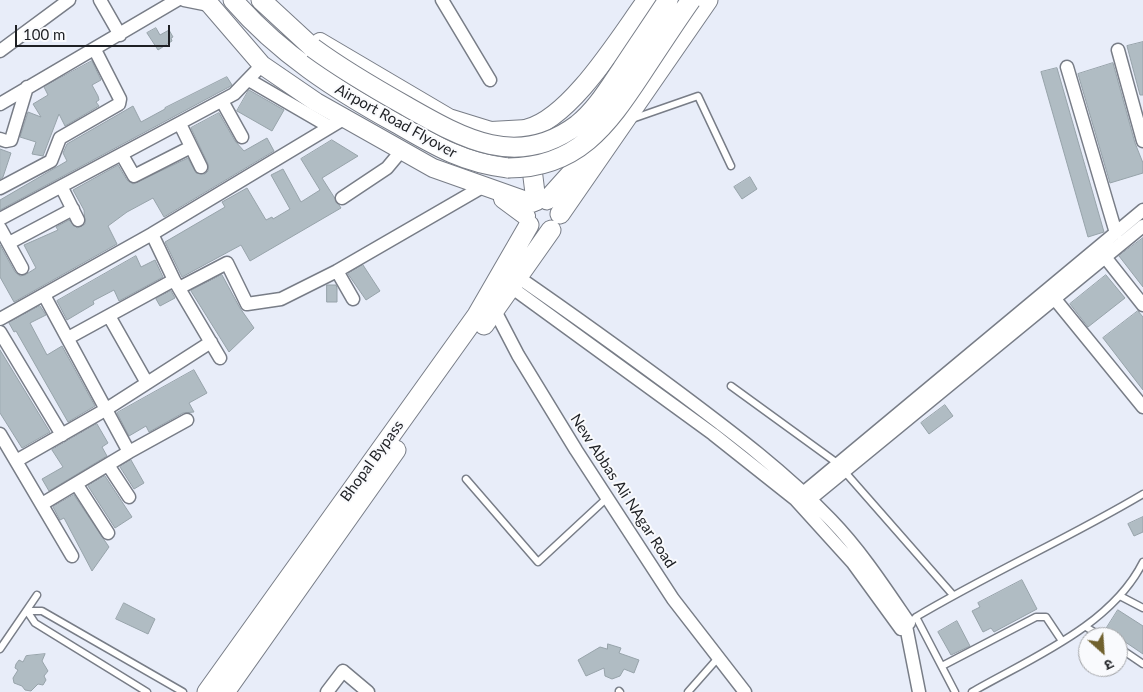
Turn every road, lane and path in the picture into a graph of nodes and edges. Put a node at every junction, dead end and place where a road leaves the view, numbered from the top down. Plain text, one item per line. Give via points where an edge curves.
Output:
1 (69, 0) edge
2 (100, 0) edge
3 (177, 0) edge
4 (184, 0) edge
5 (233, 0) edge
6 (261, 0) edge
7 (273, 0) edge
8 (442, 0) edge
9 (646, 0) edge
10 (668, 0) edge
11 (691, 0) edge
12 (708, 0) edge
13 (207, 3) edge
14 (120, 35) junction
15 (96, 50) junction
16 (1118, 50) dead end
17 (0, 51) edge
18 (262, 64) junction
19 (1067, 67) dead end
20 (249, 80) junction
21 (490, 80) dead end
22 (27, 87) junction
23 (222, 101) junction
24 (0, 104) edge
25 (337, 122) junction
26 (180, 124) junction
27 (623, 125) junction
28 (532, 127) junction
29 (242, 137) dead end
30 (0, 139) edge
31 (1143, 141) edge
32 (191, 147) junction
33 (606, 147) junction
34 (402, 150) junction
35 (122, 155) junction
36 (731, 166) dead end
37 (201, 167) dead end
38 (484, 186) junction
39 (0, 188) edge
40 (62, 188) junction
41 (342, 198) dead end
42 (535, 207) junction
43 (1143, 210) edge
44 (0, 220) edge
45 (555, 222) junction
46 (1143, 226) edge
47 (0, 228) edge
48 (1116, 233) junction
49 (152, 234) junction
50 (9, 244) junction
51 (1105, 257) junction
52 (22, 268) dead end
53 (337, 271) junction
54 (514, 282) junction
55 (176, 284) junction
56 (44, 295) junction
57 (1054, 298) junction
58 (353, 299) dead end
59 (491, 304) junction
60 (1143, 305) edge
61 (109, 316) junction
62 (0, 319) edge
63 (0, 332) edge
64 (68, 338) junction
65 (211, 342) junction
66 (220, 358) dead end
67 (147, 383) junction
68 (731, 386) dead end
69 (1143, 407) edge
70 (105, 410) junction
71 (187, 420) dead end
72 (0, 434) edge
73 (62, 435) junction
74 (129, 452) junction
75 (16, 461) junction
76 (108, 465) junction
77 (841, 467) junction
78 (466, 479) dead end
79 (77, 485) junction
80 (1143, 494) edge
81 (129, 497) dead end
82 (607, 498) junction
83 (802, 499) junction
84 (42, 504) junction
85 (108, 533) dead end
86 (72, 556) dead end
87 (1143, 562) edge
88 (37, 595) dead end
89 (953, 595) junction
90 (1120, 596) junction
91 (1143, 608) edge
92 (27, 611) junction
93 (908, 624) junction
94 (1086, 627) edge
95 (1078, 632) edge
96 (1062, 641) junction
97 (0, 649) edge
98 (1128, 654) edge
99 (718, 658) junction
100 (1143, 664) edge
101 (942, 666) junction
102 (742, 691) edge
103 (147, 692) edge
104 (183, 692) edge
105 (207, 692) edge
106 (225, 692) edge
107 (327, 692) edge
108 (368, 692) edge
109 (688, 692) edge
110 (919, 692) edge
111 (955, 692) edge
112 (972, 692) edge

1 - 17 street
2 - 14 street
3 - 14 street
4 - 13 street
5 - 11 main road, Airport Road Flyover, bridge via 279,46 360,103 461,158 492,166 526,168 568,155 597,132 625,100
6 - 10 main road, Airport Road Flyover, bridge via 313,48 384,94 452,132 474,141 510,147 540,145 578,124 604,95
7 - 28 street via 328,48 435,111 491,131
8 - 21 street
9 - 28 main road via 578,93
12 - 27 main road
13 - 18 street
14 - 15 street
15 - 22 street
15 - 39 street via 120,99 119,104 60,138 51,161
16 - 31 street
18 - 20 street
18 - 25 street
19 - 48 street
20 - 23 street
20 - 25 street
22 - 24 street
22 - 30 street via 11,140
23 - 26 street
23 - 29 street
25 - 34 street
25 - 49 street
26 - 32 street
26 - 35 street
27 - 33 main road
27 - 36 lane via 639,116 698,96
28 - 42 main road
32 - 35 street via 134,176
32 - 37 street
33 - 42 main road, Bhopal Bypass via 574,170
33 - 45 main road, Bhopal Bypass
34 - 38 street via 433,168
34 - 41 street via 387,168
35 - 40 street
38 - 42 street
38 - 53 street
40 - 44 street
40 - 50 street via 76,215
42 - 45 main road via 556,205
42 - 45 main road via 536,231
42 - 59 main road, Bhopal Bypass
43 - 48 street
45 - 54 main road, Bhopal Bypass
46 - 51 street
47 - 50 street
48 - 77 street
49 - 55 street
49 - 56 street
50 - 52 street
51 - 57 street
51 - 60 street
53 - 55 street via 281,299 247,304 227,263
53 - 58 street
54 - 59 main road, Bhopal Bypass
54 - 83 street via 588,325 710,416 783,475
55 - 61 street
55 - 65 street
56 - 62 street
56 - 64 street
57 - 69 street
57 - 77 street
59 - 82 street, New Abbas Ali NAgar Road
59 - 105 main road, Bhopal Bypass
59 - 106 main road, Bhopal Bypass
61 - 64 street
61 - 67 street
63 - 73 street
64 - 70 street
65 - 66 street
65 - 67 street
67 - 70 street
68 - 77 lane
70 - 73 street
70 - 74 street
71 - 74 street
72 - 75 street
73 - 75 street
74 - 76 street
75 - 84 street
76 - 79 street
76 - 81 street
77 - 83 street
77 - 89 lane
78 - 82 lane via 538,562
79 - 84 street
79 - 85 street
80 - 89 lane
82 - 99 street, New Abbas Ali NAgar Road via 673,599
83 - 93 street via 832,521 858,552
84 - 86 street
87 - 90 lane
88 - 92 lane
89 - 93 lane
90 - 91 lane
90 - 94 lane
92 - 97 lane
92 - 103 lane via 35,624
92 - 104 lane via 42,611
93 - 101 lane
93 - 110 street
95 - 96 lane
96 - 101 lane via 1046,617 1036,617
96 - 112 lane
98 - 100 lane
99 - 102 street, New Abbas Ali NAgar Road
99 - 109 lane
101 - 111 lane
107 - 108 street via 342,671

